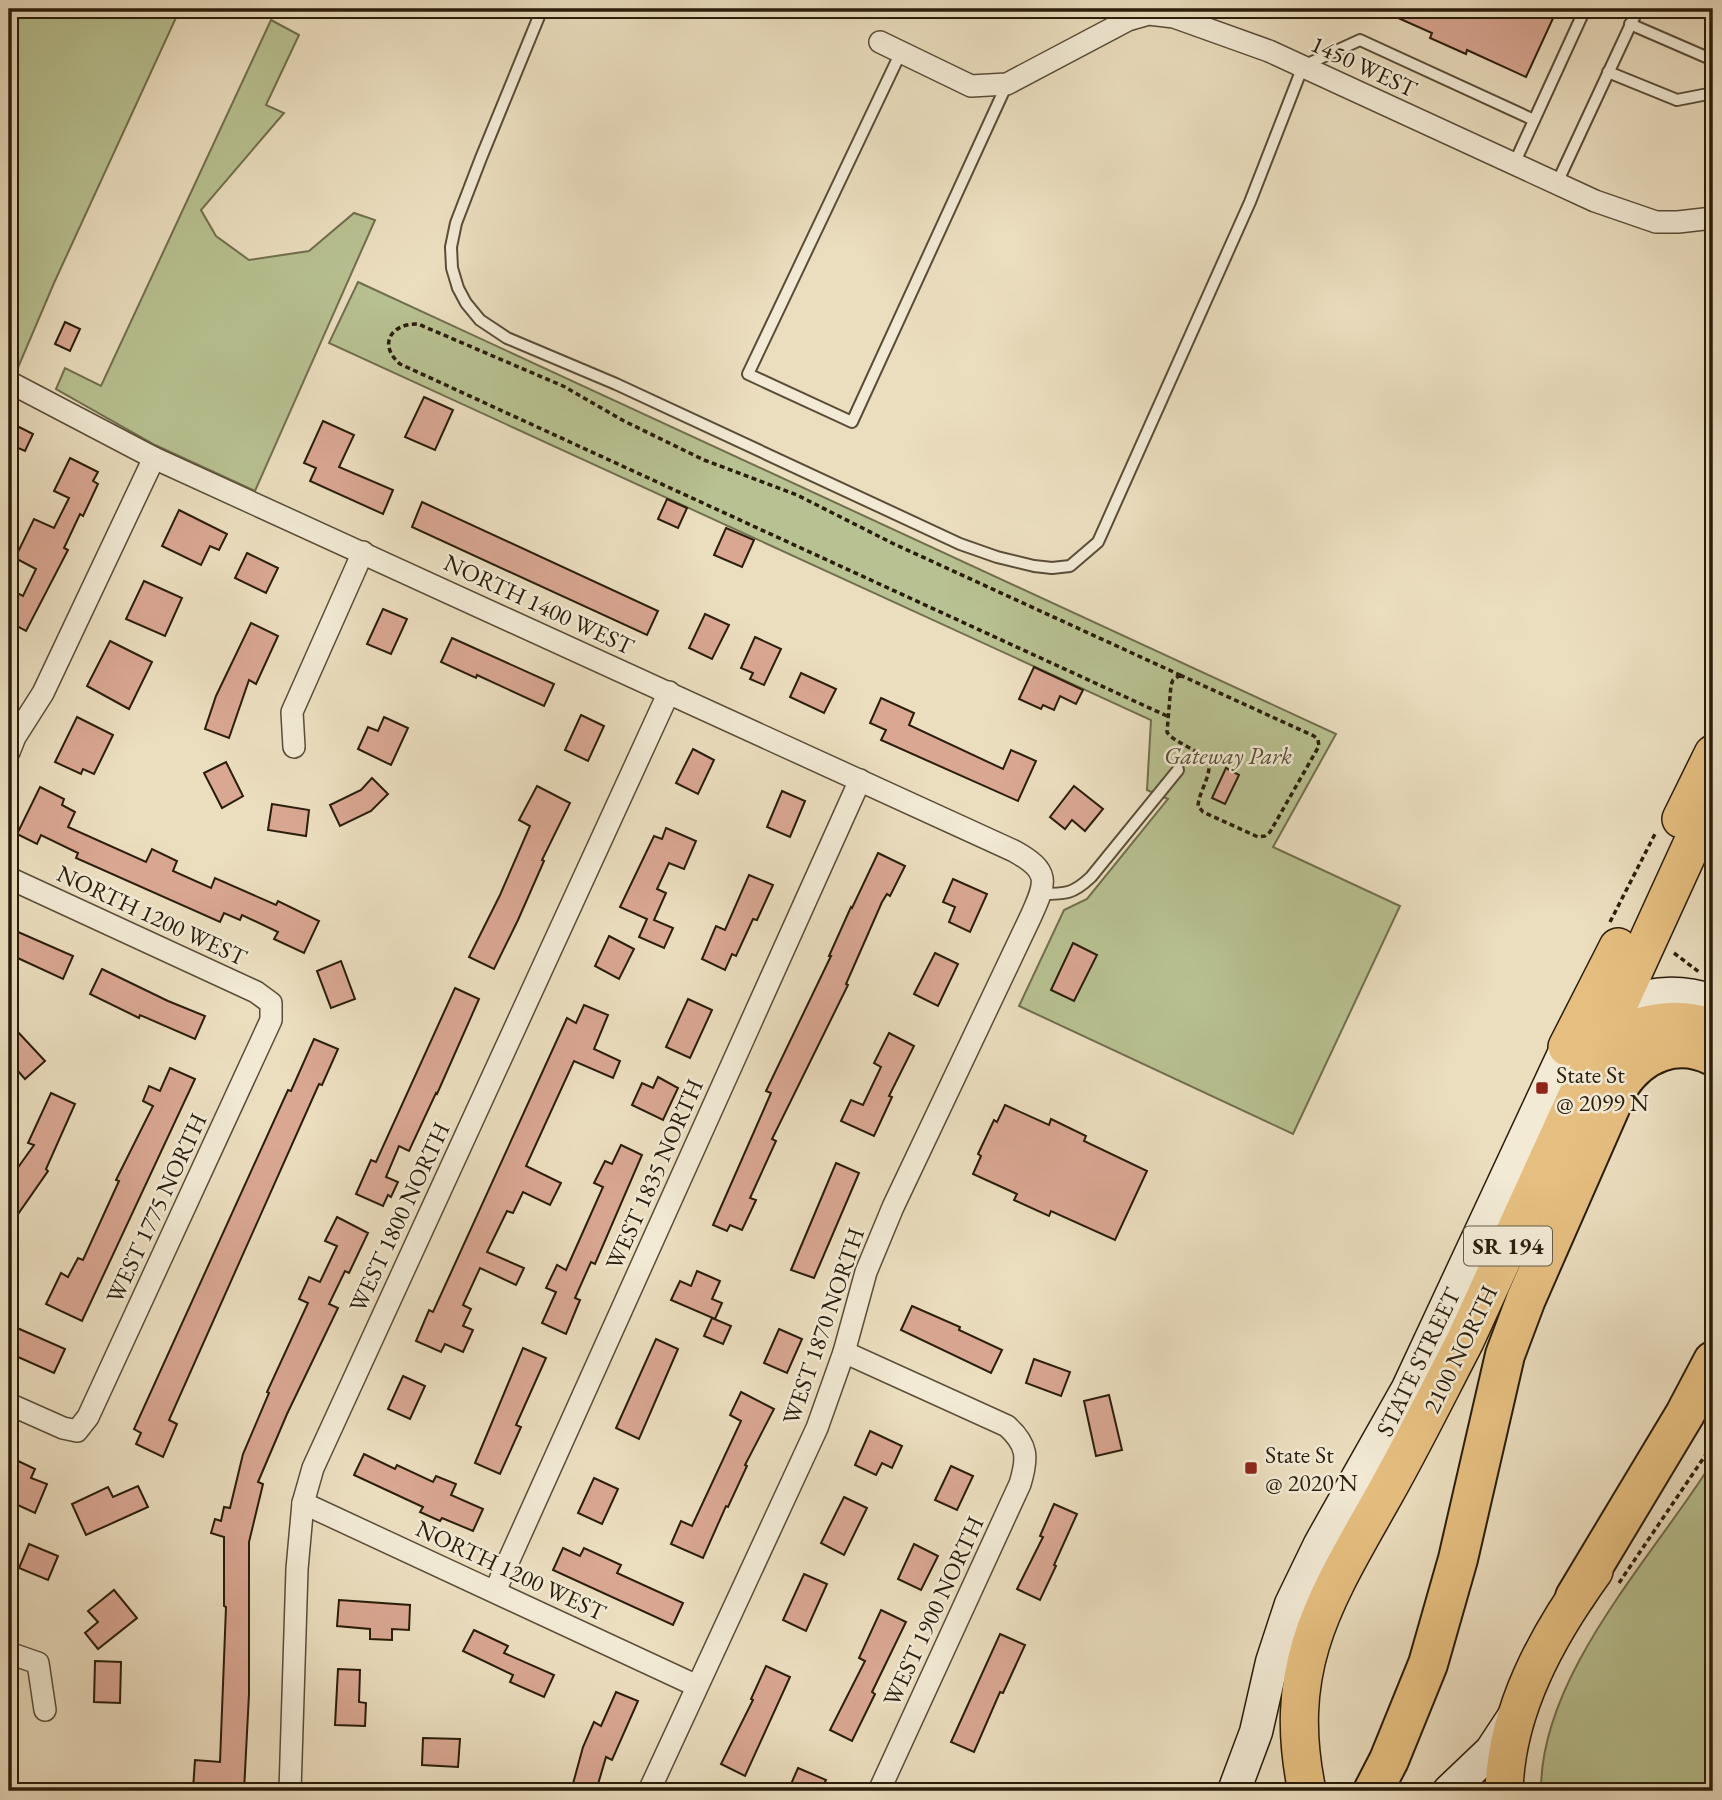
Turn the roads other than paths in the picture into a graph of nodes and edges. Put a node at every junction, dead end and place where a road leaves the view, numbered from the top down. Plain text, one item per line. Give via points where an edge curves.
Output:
1 (542, 9) edge
2 (1585, 9) edge
3 (1637, 9) edge
4 (1168, 13) edge
5 (1197, 16) edge
6 (1630, 24) junction
7 (880, 42) dead end
8 (901, 52) junction
9 (1713, 60) edge
10 (1303, 66) junction
11 (1608, 72) junction
12 (1007, 84) junction
13 (1713, 93) edge
14 (1534, 120) junction
15 (1514, 164) junction
16 (1557, 183) junction
17 (1713, 218) edge
18 (9, 382) edge
19 (154, 458) junction
20 (363, 552) junction
21 (668, 692) junction
22 (294, 747) dead end
23 (9, 752) edge
24 (1713, 754) edge
25 (1178, 770) dead end
26 (860, 780) junction
27 (1713, 798) edge
28 (9, 878) edge
29 (1041, 885) junction
30 (1708, 988) edge
31 (271, 1003) joint
32 (1618, 1006) junction
33 (1713, 1028) edge
34 (1713, 1056) edge
35 (1580, 1066) junction
36 (844, 1352) junction
37 (1505, 1355) junction
38 (1713, 1361) edge
39 (1713, 1397) edge
40 (9, 1404) edge
41 (303, 1503) junction
42 (495, 1591) junction
43 (1575, 1597) junction
44 (9, 1653) edge
45 (697, 1686) junction
46 (45, 1710) dead end
47 (1516, 1713) junction
48 (1381, 1776) edge
49 (290, 1791) edge
50 (649, 1791) edge
51 (879, 1791) edge
52 (1234, 1791) edge
53 (1307, 1791) edge
54 (1448, 1791) edge
55 (1504, 1791) edge

1 - 10 lane via 456,223 451,247 458,288 480,320 508,338 960,544 1052,568 1070,566 1098,542 1250,202
2 - 14 lane
3 - 6 lane
4 - 5 street, 1450 WEST
4 - 12 street, 1450 WEST via 1128,20
5 - 10 street, 1450 WEST
6 - 9 lane
6 - 11 lane
7 - 8 street, 1450 WEST
8 - 12 street, 1450 WEST via 971,86
8 - 12 lane via 748,374 852,422
10 - 14 lane via 1360,40
10 - 15 street, 1450 WEST
11 - 13 lane via 1676,100
11 - 16 lane
14 - 15 lane
15 - 16 street, 1450 WEST
16 - 17 street, 1450 WEST via 1656,222
18 - 19 street, NORTH 1400 WEST
19 - 20 street, NORTH 1400 WEST
19 - 23 street via 62,656
20 - 21 street, NORTH 1400 WEST
20 - 22 street via 292,712
21 - 26 street, NORTH 1400 WEST
21 - 41 street, WEST 1800 NORTH via 313,1468
24 - 35 highway
25 - 29 lane via 1077,890 1066,894
26 - 29 street, NORTH 1400 WEST via 1014,850 1034,862
26 - 42 street, WEST 1835 NORTH
27 - 32 highway, 2100 NORTH / SR 194
28 - 31 street, NORTH 1200 WEST
29 - 36 street, WEST 1870 NORTH via 893,1207 866,1272
30 - 32 main road via 1641,997
31 - 40 street, WEST 1775 NORTH via 271,1020 88,1417 77,1430 63,1428
32 - 35 highway, 2100 NORTH / SR 194
33 - 35 highway via 1672,1020 1642,1026
34 - 37 highway via 1693,1049 1670,1049 1647,1057 1627,1074 1525,1298
35 - 37 highway via 1565,1154 1529,1244 1509,1316
35 - 52 main road, STATE STREET via 1291,1604 1256,1732
35 - 53 highway, 2100 NORTH / SR 194 via 1465,1341 1317,1621 1305,1664 1300,1709 1300,1753
36 - 45 street, WEST 1870 NORTH via 817,1428
36 - 51 street, WEST 1900 NORTH via 1007,1426 1025,1451 1020,1484
37 - 48 highway via 1458,1559 1428,1664
38 - 43 highway
39 - 43 highway via 1658,1484
41 - 42 street, NORTH 1200 WEST
41 - 49 street, WEST 1800 NORTH
42 - 45 street, NORTH 1200 WEST
43 - 47 highway
44 - 46 street via 38,1663
45 - 50 street, WEST 1870 NORTH
47 - 54 main road via 1491,1751
47 - 55 highway

